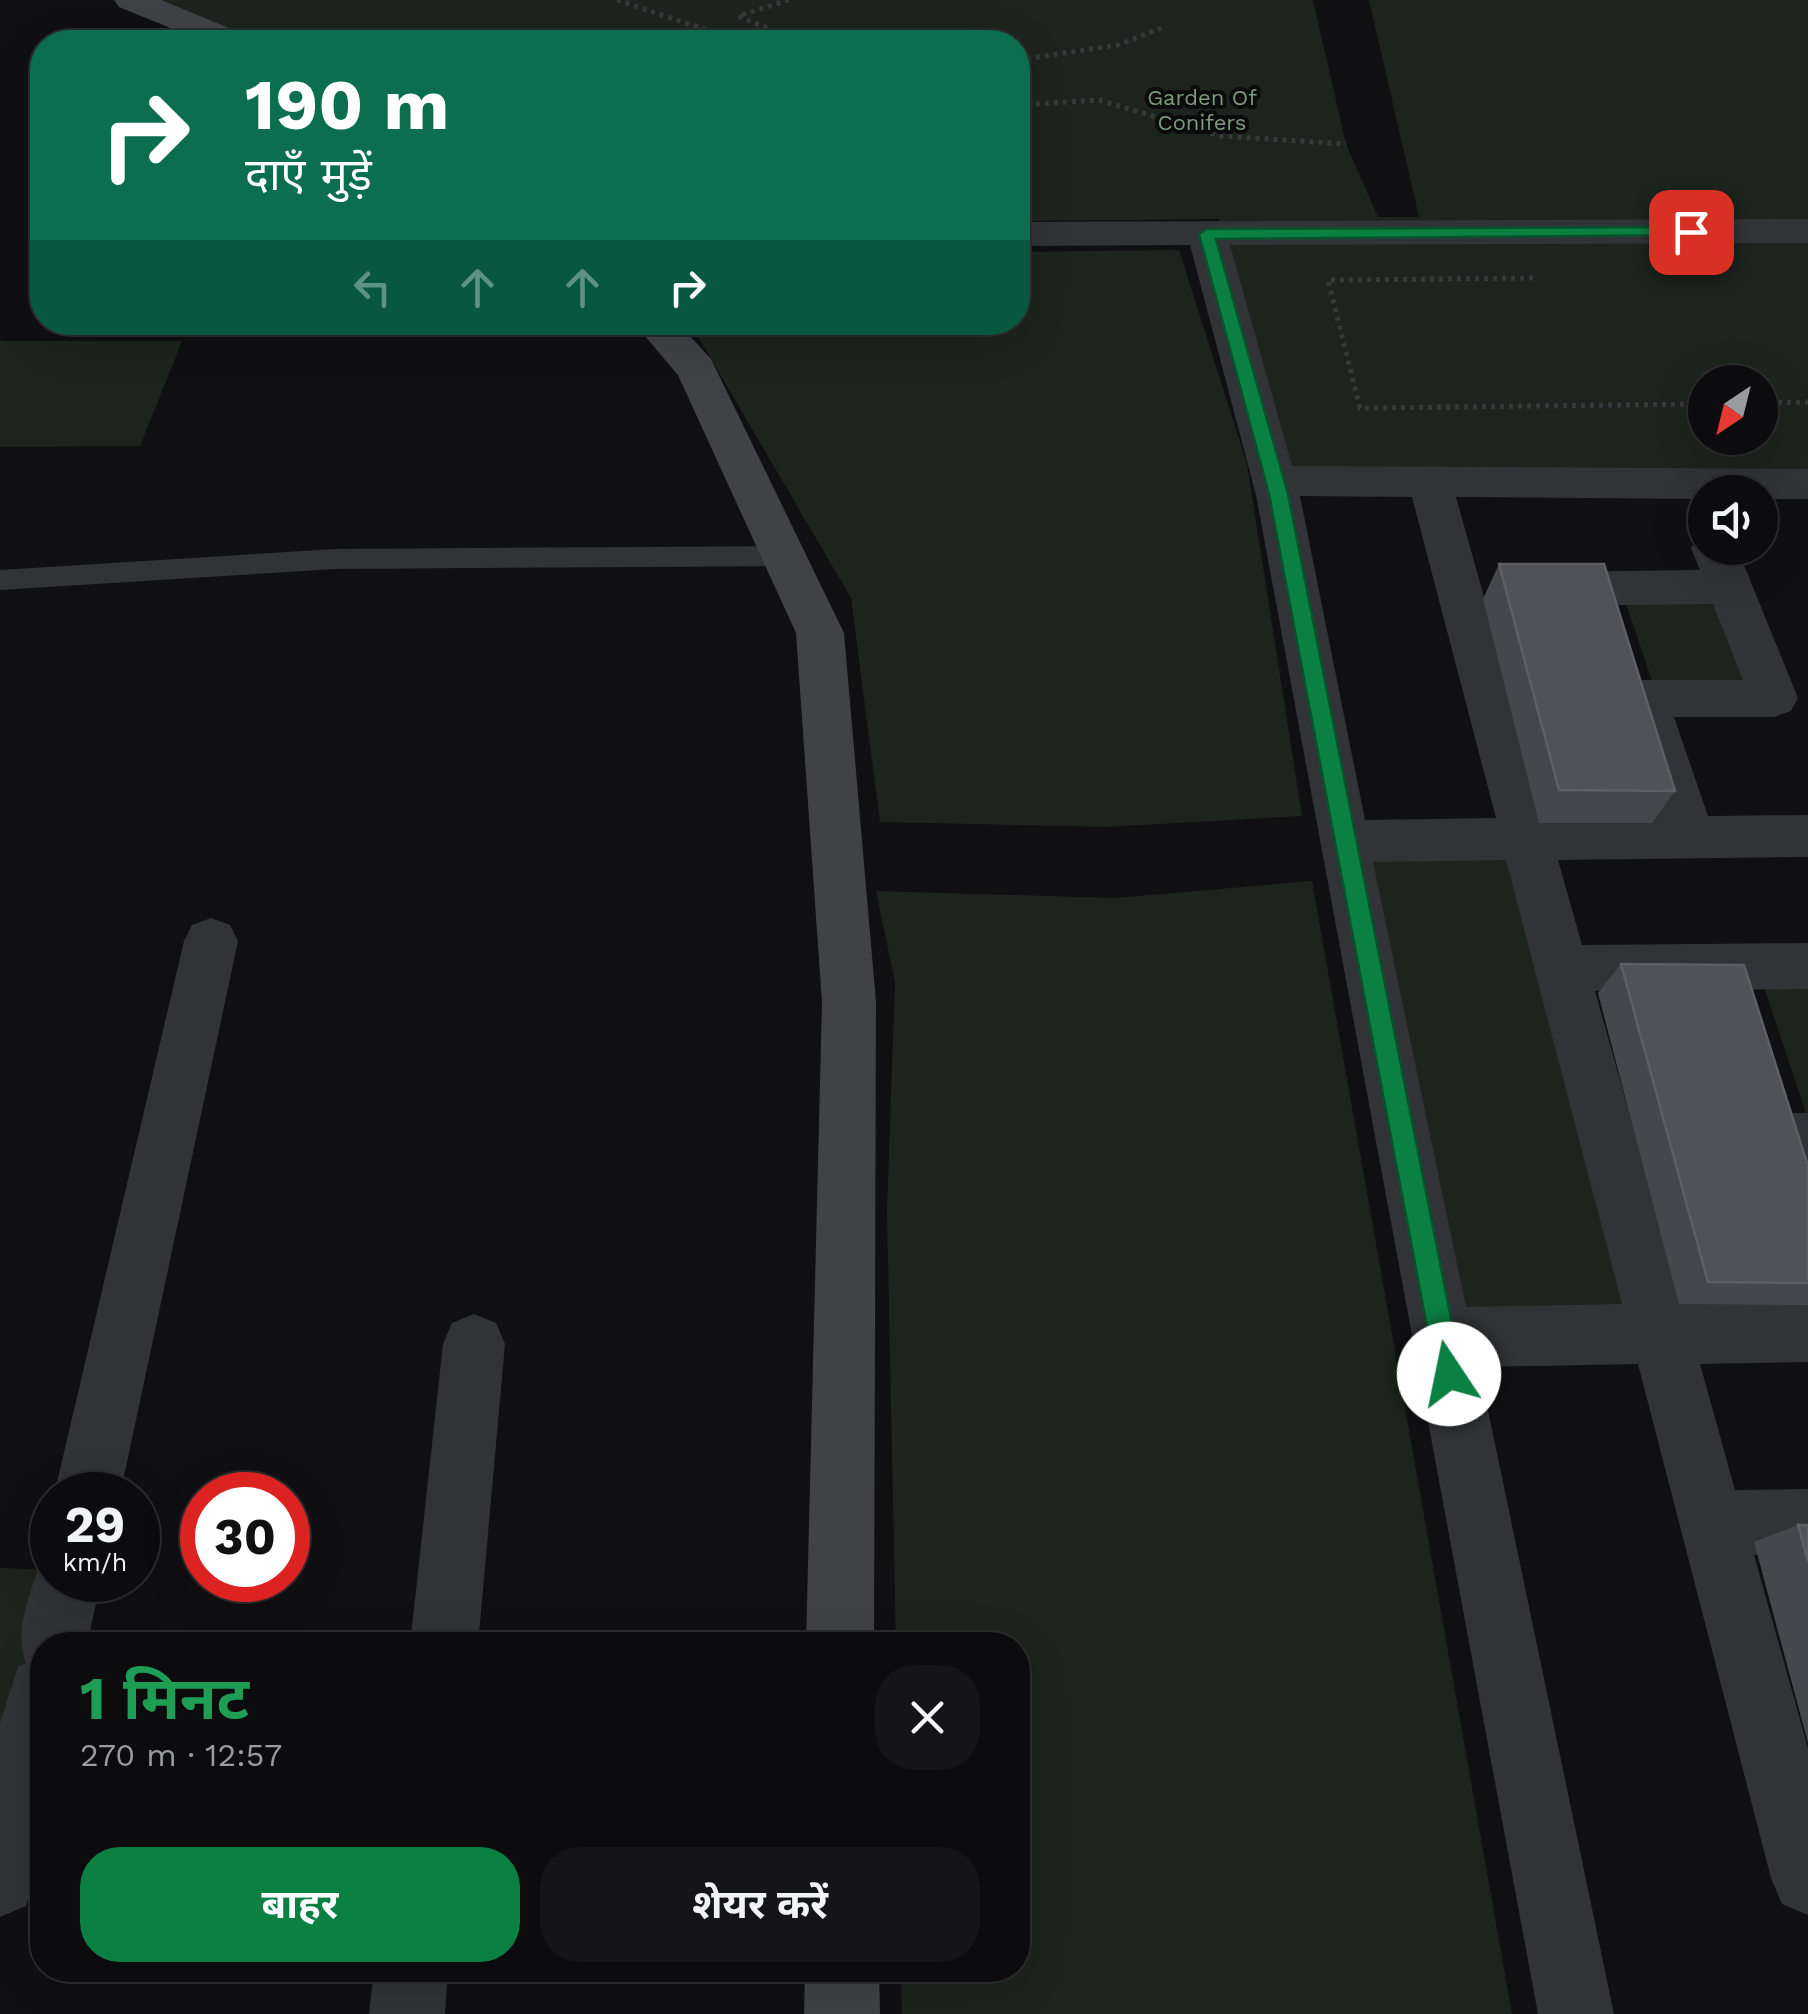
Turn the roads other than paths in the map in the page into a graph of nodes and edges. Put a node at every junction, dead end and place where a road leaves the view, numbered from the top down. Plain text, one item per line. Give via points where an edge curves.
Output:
1 (132, 0) edge
2 (205, 30) edge
3 (1808, 231) edge
4 (1030, 234) edge
5 (1207, 234) junction
6 (665, 335) edge
7 (1275, 481) junction
8 (1430, 482) junction
9 (1688, 482) edge
10 (1778, 484) edge
11 (1808, 484) edge
12 (786, 556) junction
13 (1722, 567) edge
14 (0, 580) edge
15 (1458, 590) junction
16 (1625, 644) junction
17 (1791, 698) edge
18 (1808, 836) edge
19 (1690, 837) junction
20 (1526, 839) junction
21 (1343, 841) junction
22 (211, 941) dead end
23 (1808, 966) edge
24 (1736, 967) junction
25 (1562, 968) junction
26 (1753, 1018) edge
27 (1808, 1332) edge
28 (1661, 1334) junction
29 (1441, 1336) junction
30 (474, 1344) dead end
31 (92, 1472) edge
32 (1808, 1522) edge
33 (1712, 1523) junction
34 (63, 1602) edge
35 (56, 1632) edge
36 (445, 1632) edge
37 (840, 1632) edge
38 (30, 1745) edge
39 (1808, 1878) edge
40 (0, 1880) edge
41 (410, 1982) edge
42 (842, 1982) edge
43 (406, 2014) edge
44 (842, 2014) edge
45 (1576, 2014) edge

1 - 2 street
3 - 5 street
4 - 5 street
5 - 7 street
6 - 12 street via 696,369
7 - 8 street
7 - 21 street
8 - 9 street
8 - 15 street
10 - 11 street
12 - 14 lane via 335,558
12 - 37 street via 820,634 850,1002
13 - 16 street
13 - 17 street
15 - 16 street
15 - 20 street
16 - 17 street
16 - 19 street
18 - 19 street
19 - 20 street
20 - 21 street
20 - 25 street
21 - 29 street
22 - 31 street
23 - 24 street
24 - 25 street
24 - 26 street
25 - 28 street
27 - 28 street
28 - 29 street
28 - 33 street
29 - 45 street
30 - 36 street
32 - 33 street
33 - 39 street
34 - 35 street
38 - 40 street
41 - 43 street
42 - 44 street

